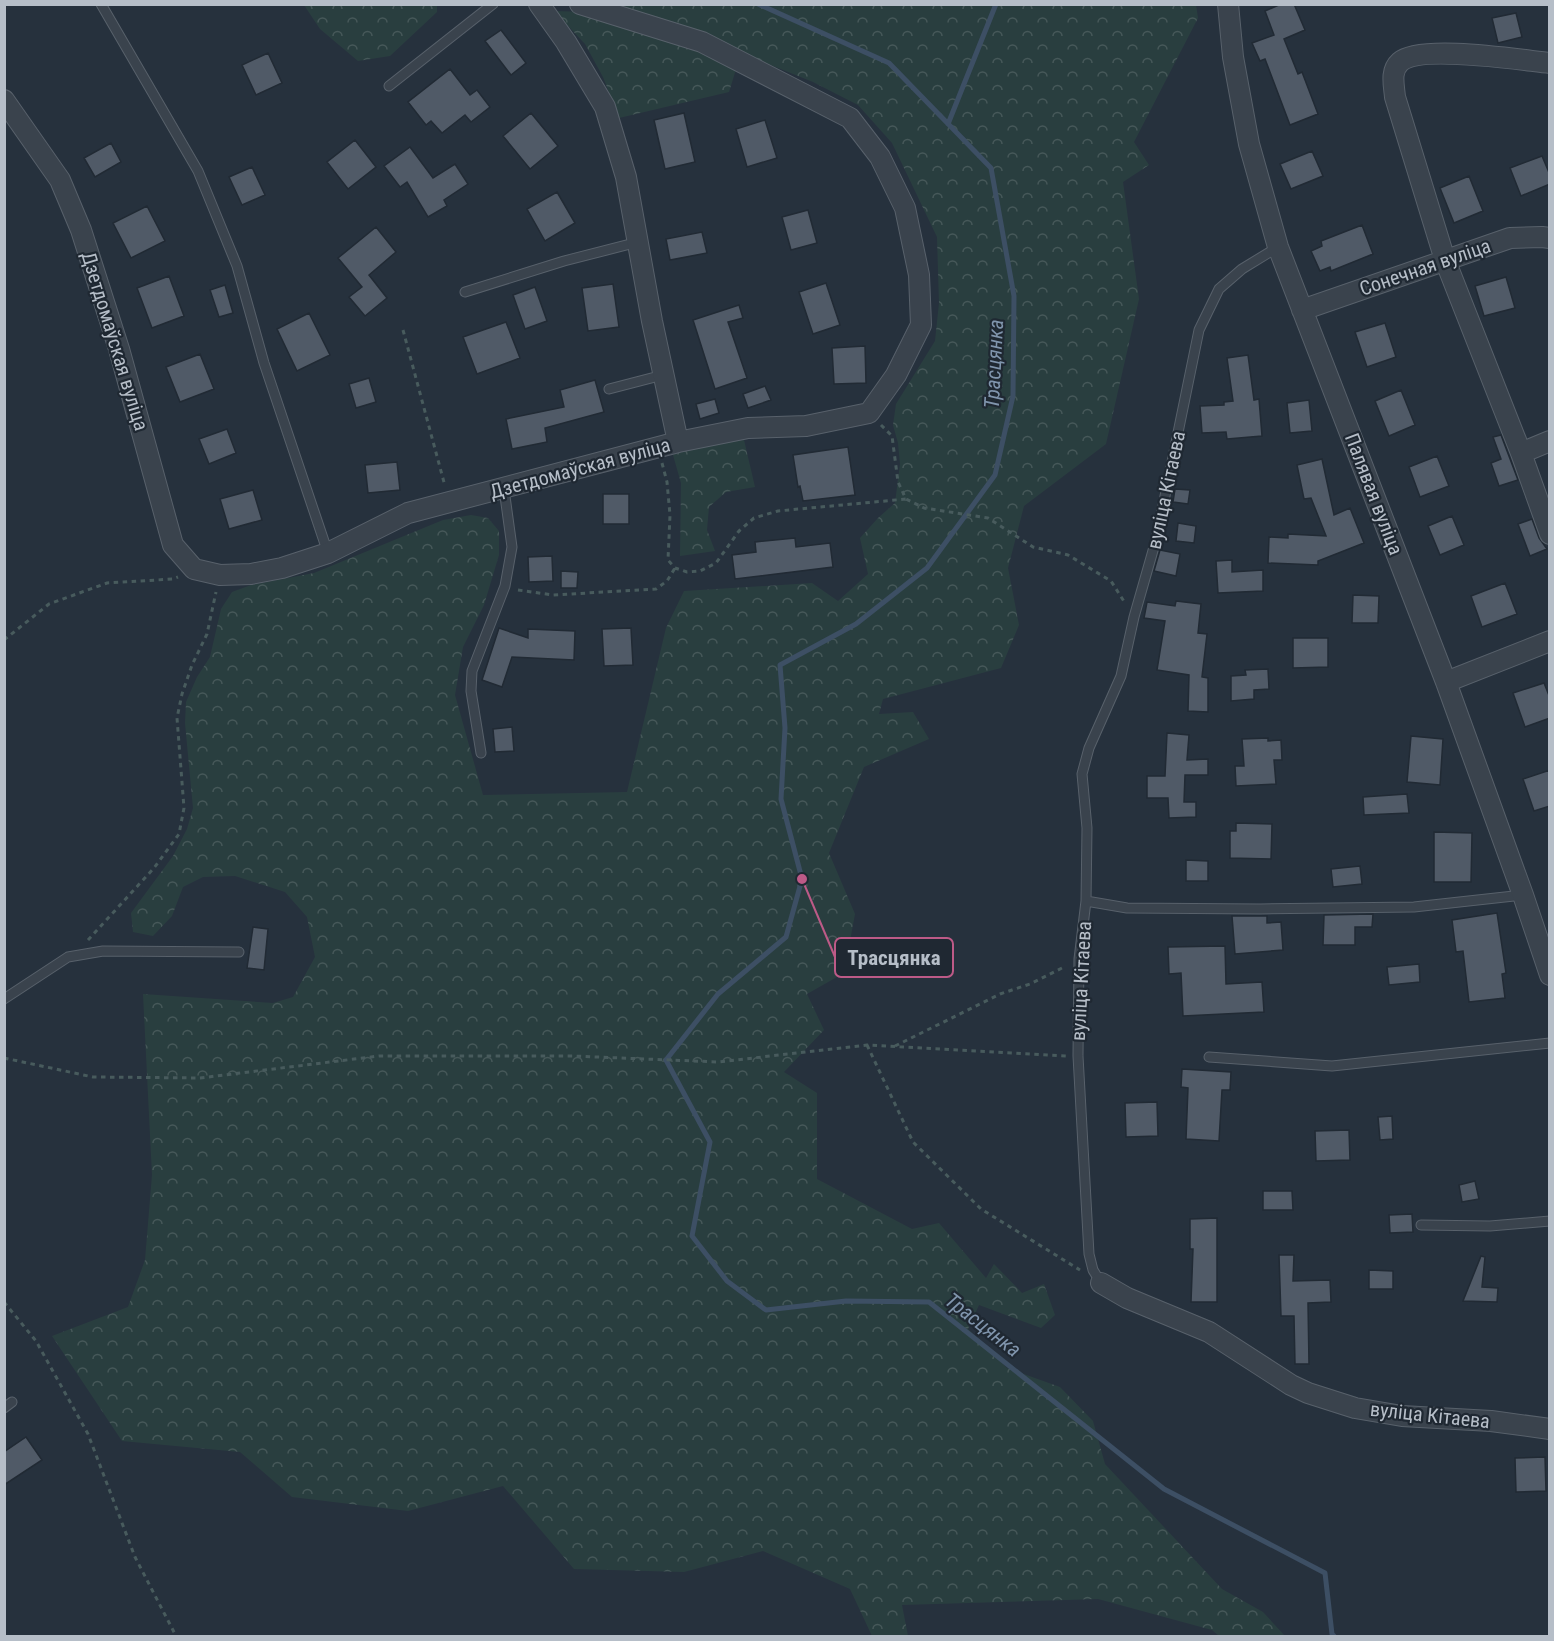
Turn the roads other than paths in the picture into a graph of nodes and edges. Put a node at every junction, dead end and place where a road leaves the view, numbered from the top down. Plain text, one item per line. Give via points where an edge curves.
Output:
1 (101, 4) edge
2 (494, 4) edge
3 (539, 4) edge
4 (580, 4) edge
5 (1228, 4) edge
6 (1550, 63) edge
7 (389, 86) dead end
8 (4, 100) edge
9 (1550, 238) edge
10 (638, 242) junction
11 (1278, 248) junction
12 (1445, 260) junction
13 (465, 292) dead end
14 (1302, 310) junction
15 (663, 375) junction
16 (609, 388) dead end
17 (1550, 441) edge
18 (678, 442) junction
19 (1521, 453) junction
20 (504, 489) junction
21 (1550, 534) edge
22 (328, 552) junction
23 (1550, 641) edge
24 (1446, 682) junction
25 (481, 753) dead end
26 (1523, 895) junction
27 (1086, 901) junction
28 (239, 952) dead end
29 (1550, 975) edge
30 (4, 999) edge
31 (1550, 1043) edge
32 (1209, 1058) dead end
33 (1550, 1221) edge
34 (1421, 1225) dead end
35 (1101, 1283) joint
36 (1550, 1429) edge

1 - 22 lane via 198,171 237,266 264,363
2 - 7 lane
3 - 10 street via 605,107 626,177
4 - 18 street, Дзетдомаўская вуліца via 702,42 849,118 880,157 905,208 919,275 921,325 896,375 869,412 806,426 748,428
5 - 11 street, Палявая вуліца via 1249,144
6 - 12 street via 1424,53 1400,61 1393,72 1395,97
8 - 22 street, Дзетдомаўская вуліца via 60,180 81,230 119,349 173,545 194,569 220,575 282,568
9 - 12 street, Сонечная вуліца via 1510,238
10 - 13 lane
10 - 15 street
11 - 14 street, Палявая вуліца
11 - 27 lane, вуліца Кітаева via 1242,269 1219,289 1199,330 1156,540 1121,676 1089,747 1082,774 1087,828
12 - 14 street, Сонечная вуліца
12 - 19 street
14 - 24 street, Палявая вуліца
15 - 16 lane
15 - 18 street
17 - 19 street
18 - 20 street, Дзетдомаўская вуліца
19 - 21 street
20 - 22 street, Дзетдомаўская вуліца via 408,513
20 - 25 lane via 512,547 505,586 472,671 471,691
23 - 24 street
24 - 26 street, Палявая вуліца
26 - 27 lane via 1414,907 1272,909 1127,908
26 - 29 street, Палявая вуліца
27 - 35 lane, вуліца Кітаева via 1079,959 1078,1056 1089,1254
28 - 30 lane via 103,951 68,957
31 - 32 lane via 1332,1066
33 - 34 lane via 1490,1226
35 - 36 street, вуліца Кітаева via 1209,1332 1291,1385 1317,1396 1402,1416

